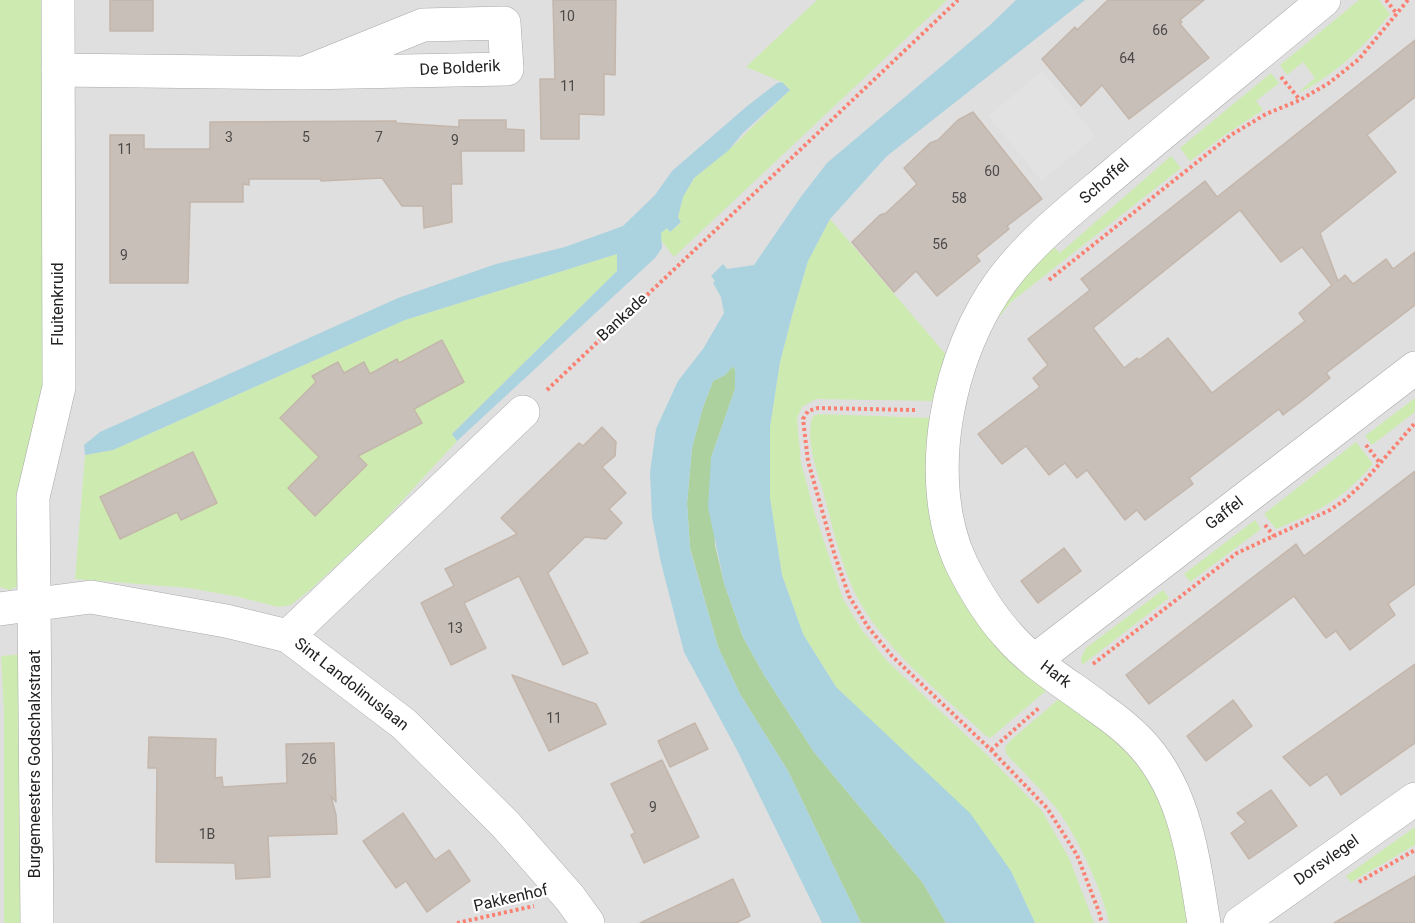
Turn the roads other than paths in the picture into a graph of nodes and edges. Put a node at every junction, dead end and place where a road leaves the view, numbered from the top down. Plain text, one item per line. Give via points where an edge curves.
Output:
1 (58, 0) edge
2 (1324, 0) edge
3 (58, 70) junction
4 (304, 73) junction
5 (1415, 368) edge
6 (948, 411) joint
7 (523, 412) road end
8 (35, 604) junction
9 (0, 609) edge
10 (288, 636) junction
11 (1035, 660) junction
12 (1415, 799) edge
13 (579, 910) edge
14 (37, 923) edge
15 (1204, 923) edge
16 (1240, 923) edge

1 - 3 street, Fluitenkruid
2 - 6 street, Schoffel via 1025,252 998,287 967,340
3 - 4 street, De Bolderik
3 - 8 street, Fluitenkruid via 59,387 33,497
4 - 4 street, De Bolderik via 507,69 504,23 423,25
5 - 11 street, Gaffel
6 - 11 street, Hark via 943,485 961,563 1008,636
7 - 10 street
8 - 9 street, Sint Landolinuslaan
8 - 10 street, Sint Landolinuslaan via 91,597
8 - 14 street, Burgemeesters Godschalxstraat
10 - 13 street, Sint Landolinuslaan via 404,724 505,824
11 - 15 street, Hark via 1137,738 1164,774 1192,848
12 - 16 street, Dorsvlegel

